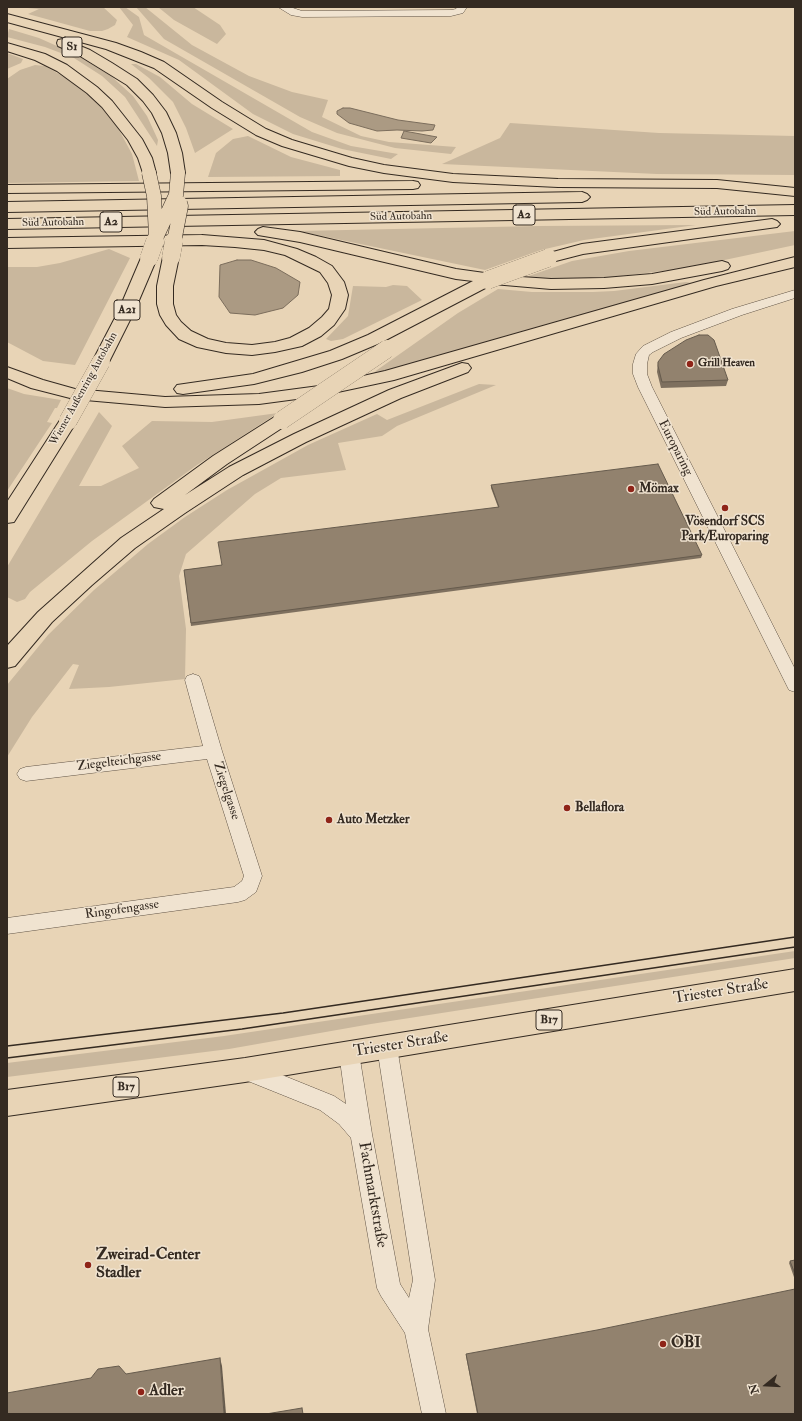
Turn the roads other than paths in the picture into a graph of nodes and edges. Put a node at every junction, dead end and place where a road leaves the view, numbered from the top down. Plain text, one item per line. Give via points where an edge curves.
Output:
1 (283, 7) edge
2 (461, 9) edge
3 (340, 10) edge
4 (7, 18) edge
5 (7, 24) edge
6 (7, 47) edge
7 (558, 183) junction
8 (7, 189) edge
9 (795, 193) edge
10 (176, 195) junction
11 (8, 207) edge
12 (795, 210) edge
13 (169, 212) joint
14 (215, 221) junction
15 (795, 222) edge
16 (7, 224) edge
17 (156, 237) junction
18 (7, 243) edge
19 (795, 251) edge
20 (795, 262) edge
21 (795, 294) edge
22 (448, 304) junction
23 (592, 318) junction
24 (15, 375) edge
25 (7, 517) edge
26 (7, 646) edge
27 (7, 660) edge
28 (192, 680) dead end
29 (795, 686) edge
30 (213, 751) junction
31 (26, 774) dead end
32 (238, 894) joint
33 (7, 926) edge
34 (795, 980) edge
35 (387, 1047) junction
36 (349, 1053) junction
37 (244, 1070) junction
38 (7, 1103) edge
39 (361, 1134) junction
40 (416, 1329) junction
41 (434, 1414) edge

1 - 3 street via 302,14
2 - 3 street via 451,13
4 - 7 main road via 97,42 159,65 217,106 261,132 317,153 349,162 418,174
5 - 10 main road, S1, bridge via 28,29 85,53 132,82 159,112 169,133 178,173
6 - 17 main road, bridge via 62,68 92,90 124,122 145,158 154,196
7 - 8 main road
7 - 9 main road via 717,184
9 - 11 main road, Süd Autobahn / A2
10 - 13 main road, S1, bridge
10 - 18 main road, bridge via 181,206 171,257 165,286 165,304 174,325 185,335 203,343 252,350 296,342 315,332 328,321 337,309 340,295 336,282 326,269 291,252 264,245 202,240
12 - 14 main road, Süd Autobahn / A2
13 - 17 main road, Wiener Außenring Autobahn / A21, bridge
14 - 16 main road, Süd Autobahn / A2
14 - 19 main road via 259,232 300,237 456,274 551,284 652,279
15 - 22 main road, bridge via 582,249 548,258 488,280 482,288
17 - 25 main road, Wiener Außenring Autobahn / A21, bridge via 126,312 101,362 68,421
20 - 23 main road via 710,283
21 - 29 street, Europaring via 737,312 676,335 648,349 643,354 640,374
22 - 24 main road via 336,355 254,379 166,390 121,390 77,387
22 - 26 main road, bridge via 387,349 220,460 117,538 73,575
23 - 24 main road via 388,376 319,391 259,399 165,402 74,394
23 - 27 main road via 563,332 486,358 395,394 236,471 128,544 45,617
28 - 30 street, Ziegelgasse
30 - 31 street, Ziegelteichgasse
30 - 32 street, Ziegelgasse via 253,876 249,886
32 - 33 street, Ringofengasse
34 - 35 main road, Triester Straße / B17
35 - 36 main road, Triester Straße / B17
35 - 40 street, Fachmarktstraße via 424,1280
36 - 37 main road, Triester Straße / B17
36 - 39 street, Fachmarktstraße
37 - 38 main road, Triester Straße / B17
37 - 39 street via 327,1103 347,1117
39 - 40 street, Fachmarktstraße via 389,1288
40 - 41 street, Fachmarktstraße

